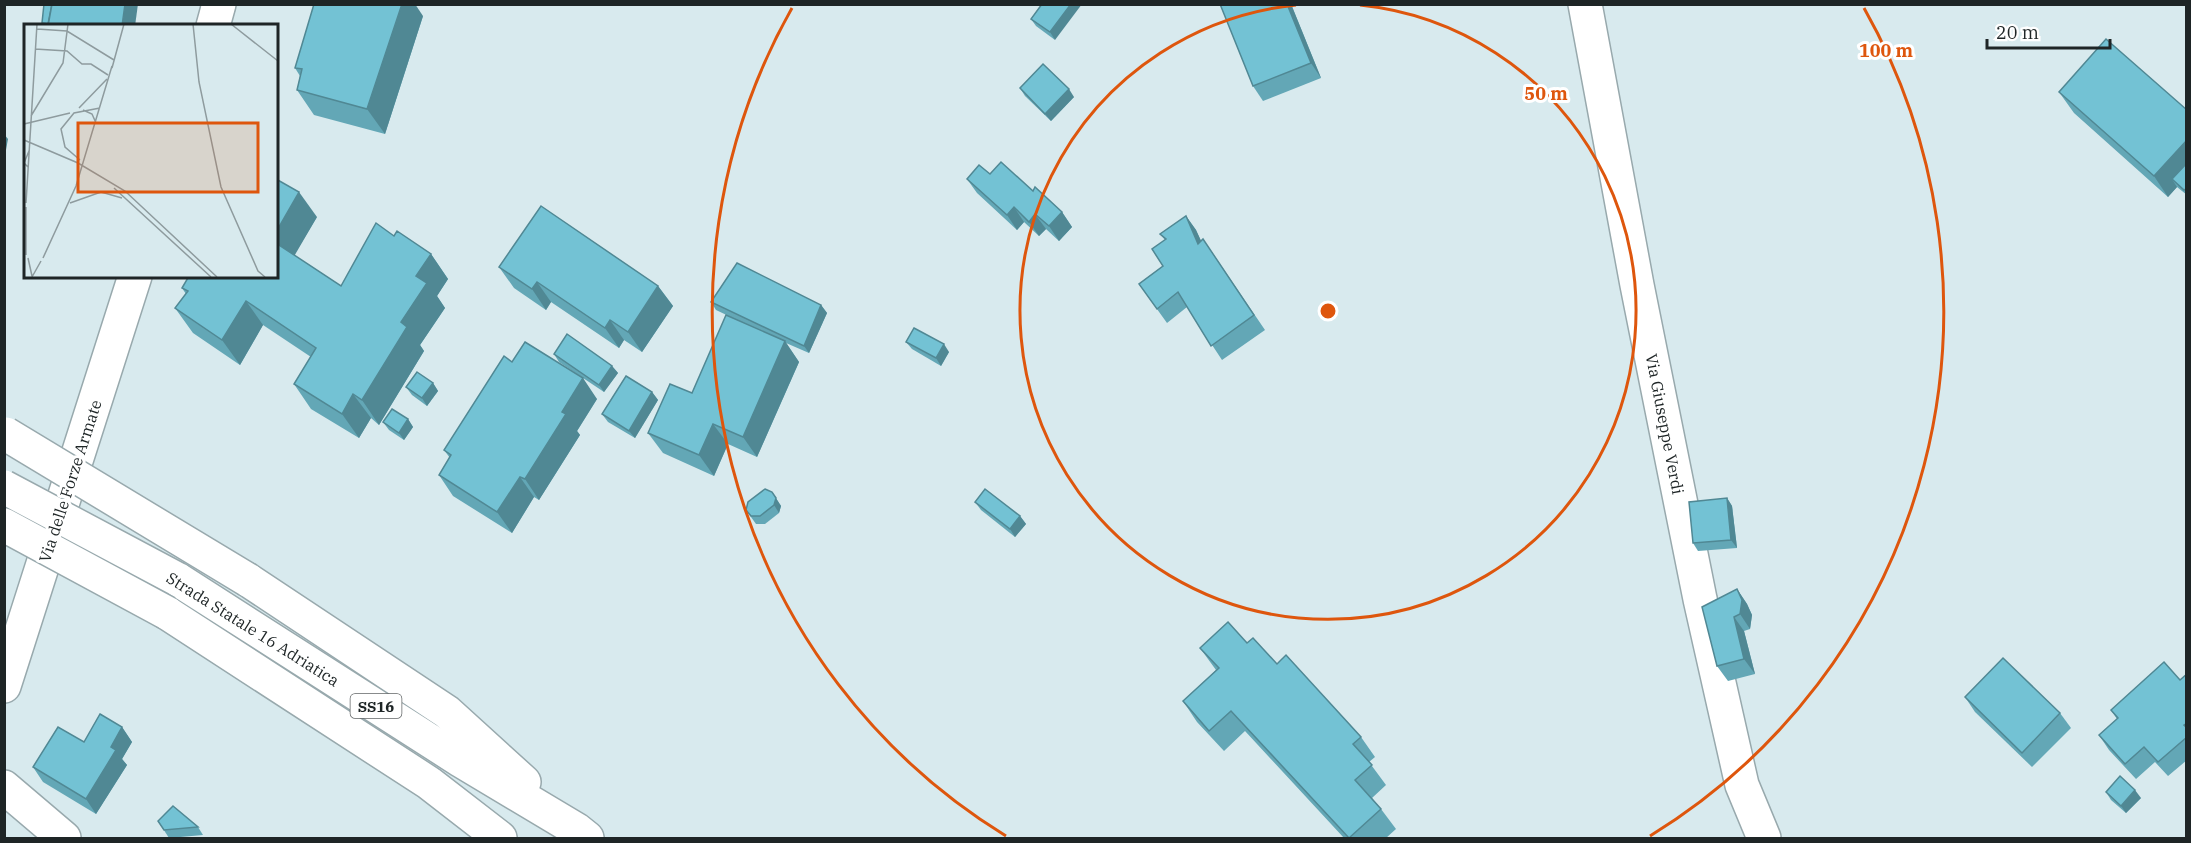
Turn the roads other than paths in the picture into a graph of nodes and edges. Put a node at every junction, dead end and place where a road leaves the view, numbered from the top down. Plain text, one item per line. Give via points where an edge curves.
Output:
1 (1585, 4) edge
2 (134, 278) edge
3 (5, 434) edge
4 (4, 487) edge
5 (4, 525) edge
6 (4, 686) edge
7 (4, 787) edge
8 (582, 834) edge
9 (64, 838) edge
10 (500, 838) edge
11 (1764, 838) edge

1 - 11 main road, Via Giuseppe Verdi via 1700,599 1742,785
2 - 6 main road, Via delle Forze Armate
3 - 8 main road, SS16, bridge via 248,580 447,712
4 - 8 main road, Strada Statale 16 Adriatica / SS16, bridge via 177,579
5 - 10 main road, Strada Statale 16 Adriatica / SS16, bridge via 167,613 429,783
7 - 9 main road

